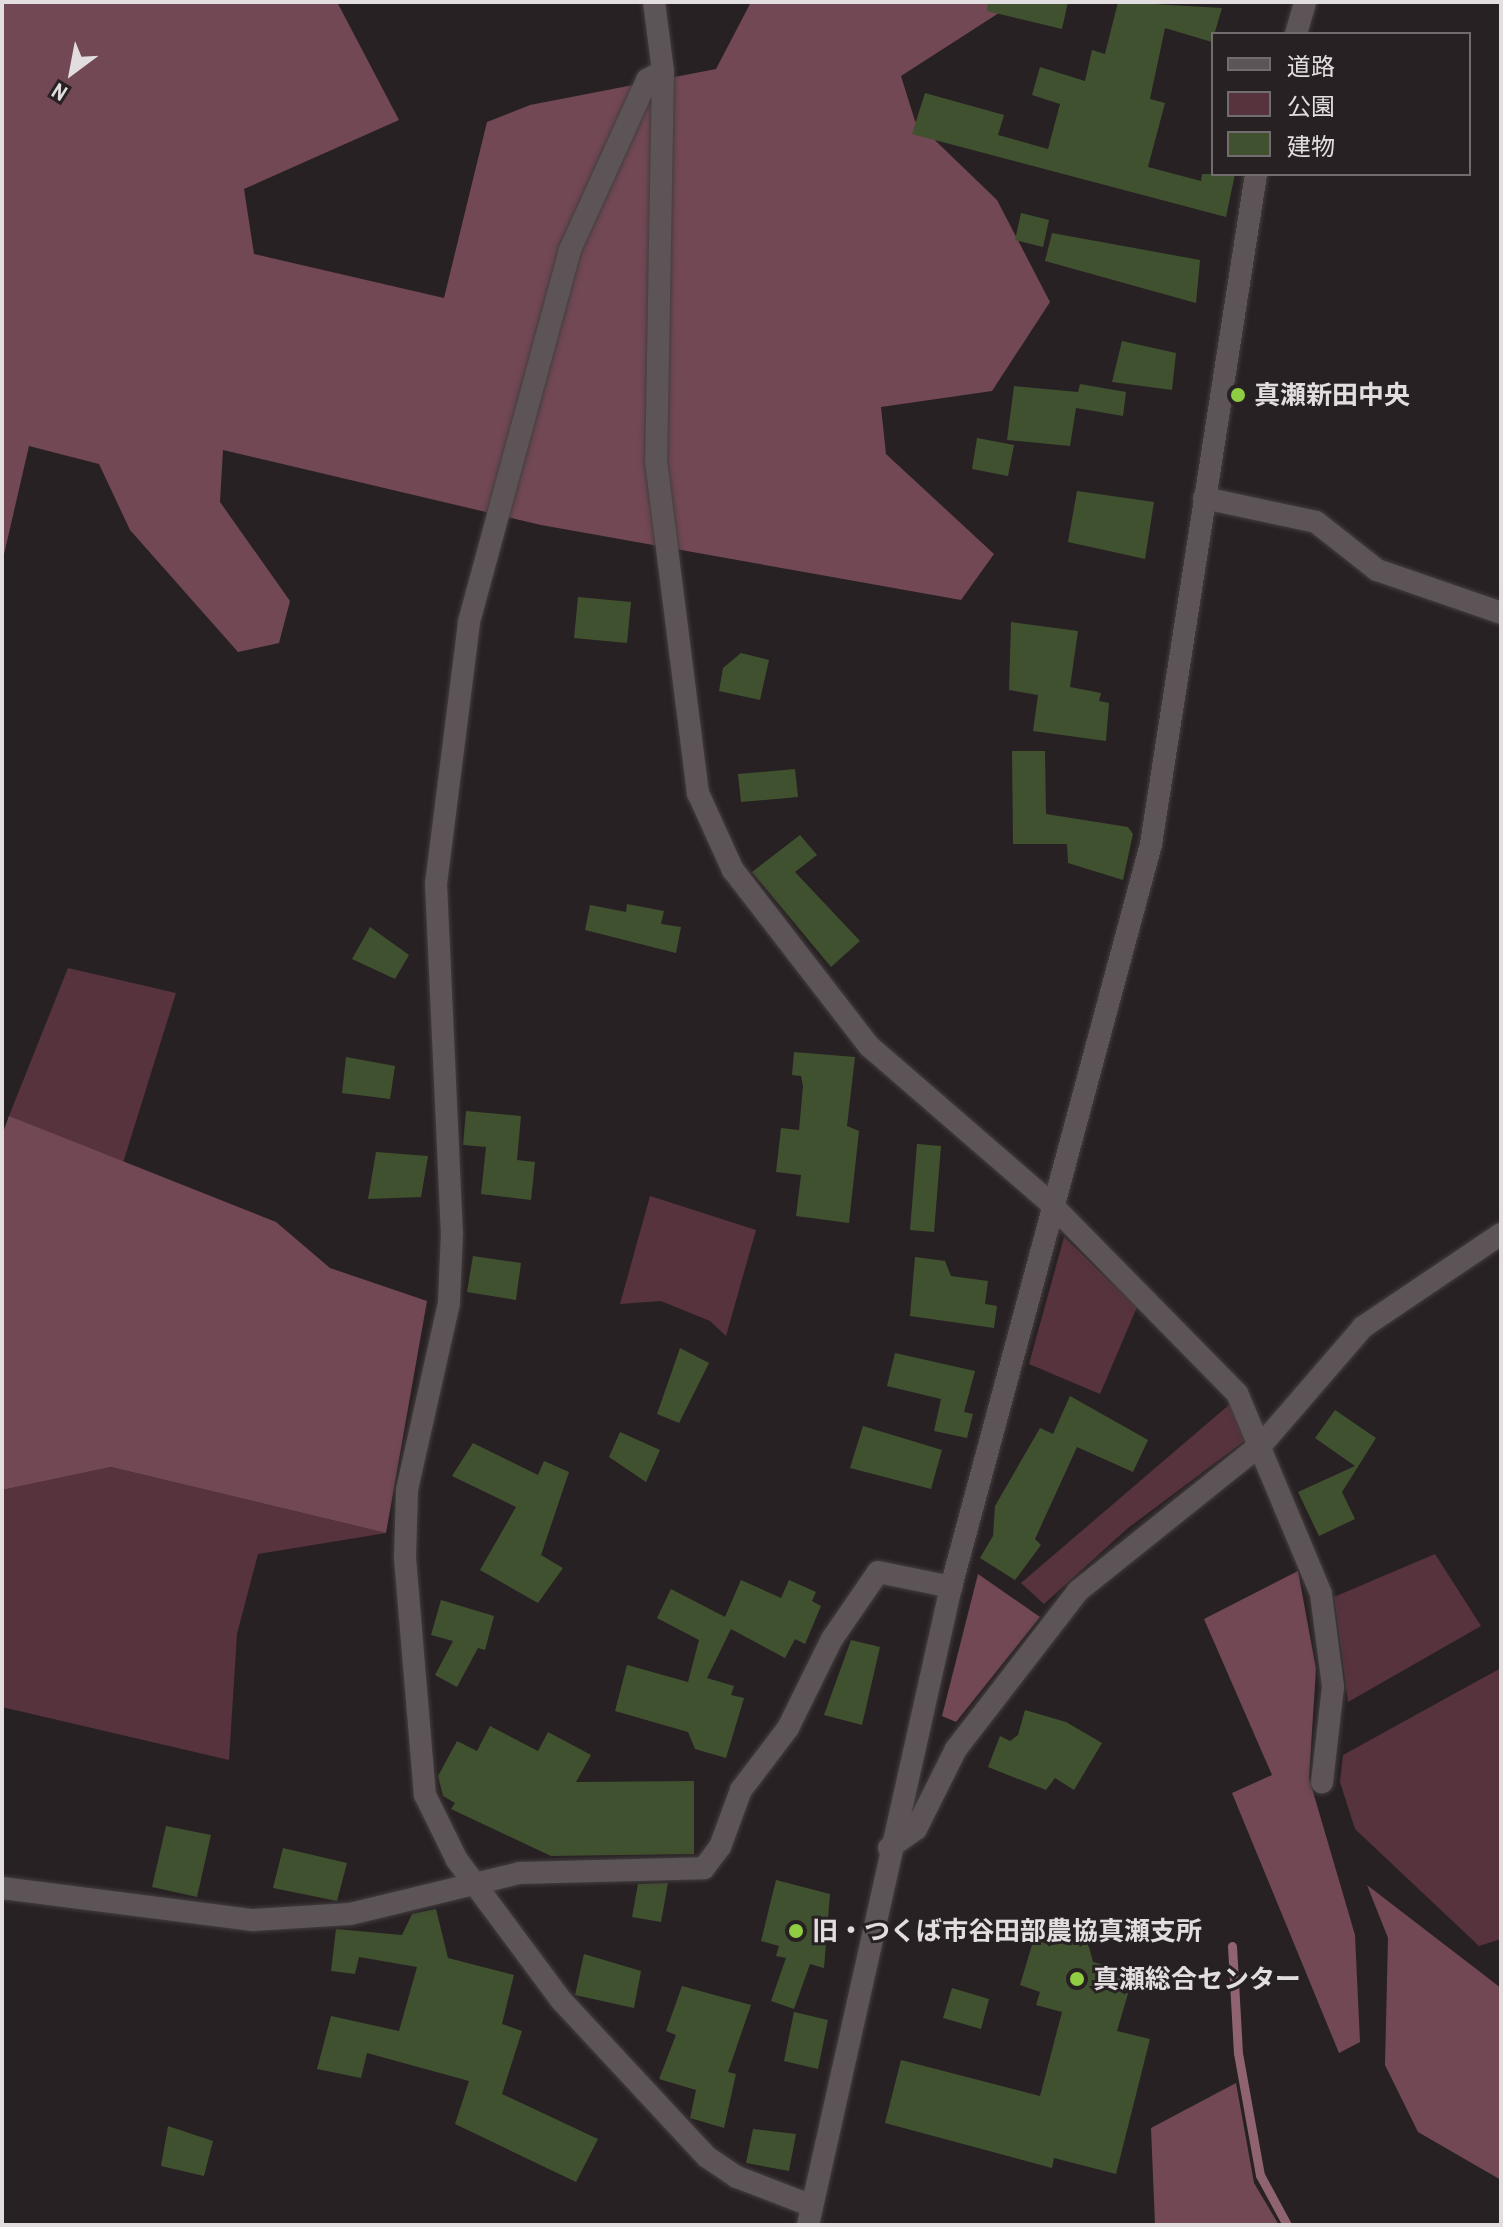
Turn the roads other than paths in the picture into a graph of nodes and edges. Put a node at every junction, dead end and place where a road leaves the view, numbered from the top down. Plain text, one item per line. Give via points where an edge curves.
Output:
1 (654, 2) edge
2 (1305, 2) edge
3 (1297, 32) edge
4 (663, 71) junction
5 (1256, 176) edge
6 (1204, 498) junction
7 (1501, 613) edge
8 (1049, 1202) junction
9 (1501, 1234) edge
10 (1263, 1443) junction
11 (951, 1587) junction
12 (1322, 1782) dead end
13 (889, 1848) junction
14 (474, 1881) junction
15 (2, 1888) edge
16 (810, 2216) edge

1 - 4 street
2 - 3 street
4 - 8 street via 656,461 698,793 733,870 869,1046
4 - 14 street via 647,80 586,209 537,366 469,623 436,883 452,1247 449,1303 407,1490 405,1558 425,1795
5 - 6 street
6 - 7 street via 1316,522 1377,570
6 - 8 street via 1151,844
8 - 10 street via 1237,1393
8 - 11 street
9 - 10 street via 1363,1327
10 - 12 street via 1321,1594 1330,1641 1333,1687
10 - 13 street via 1055,1614 956,1749 916,1829
11 - 13 street
11 - 14 street via 878,1572 832,1639 788,1728 741,1790 720,1847 704,1868 567,1869
13 - 16 street
14 - 15 street via 350,1914 253,1920
14 - 16 street via 561,2000 707,2157

